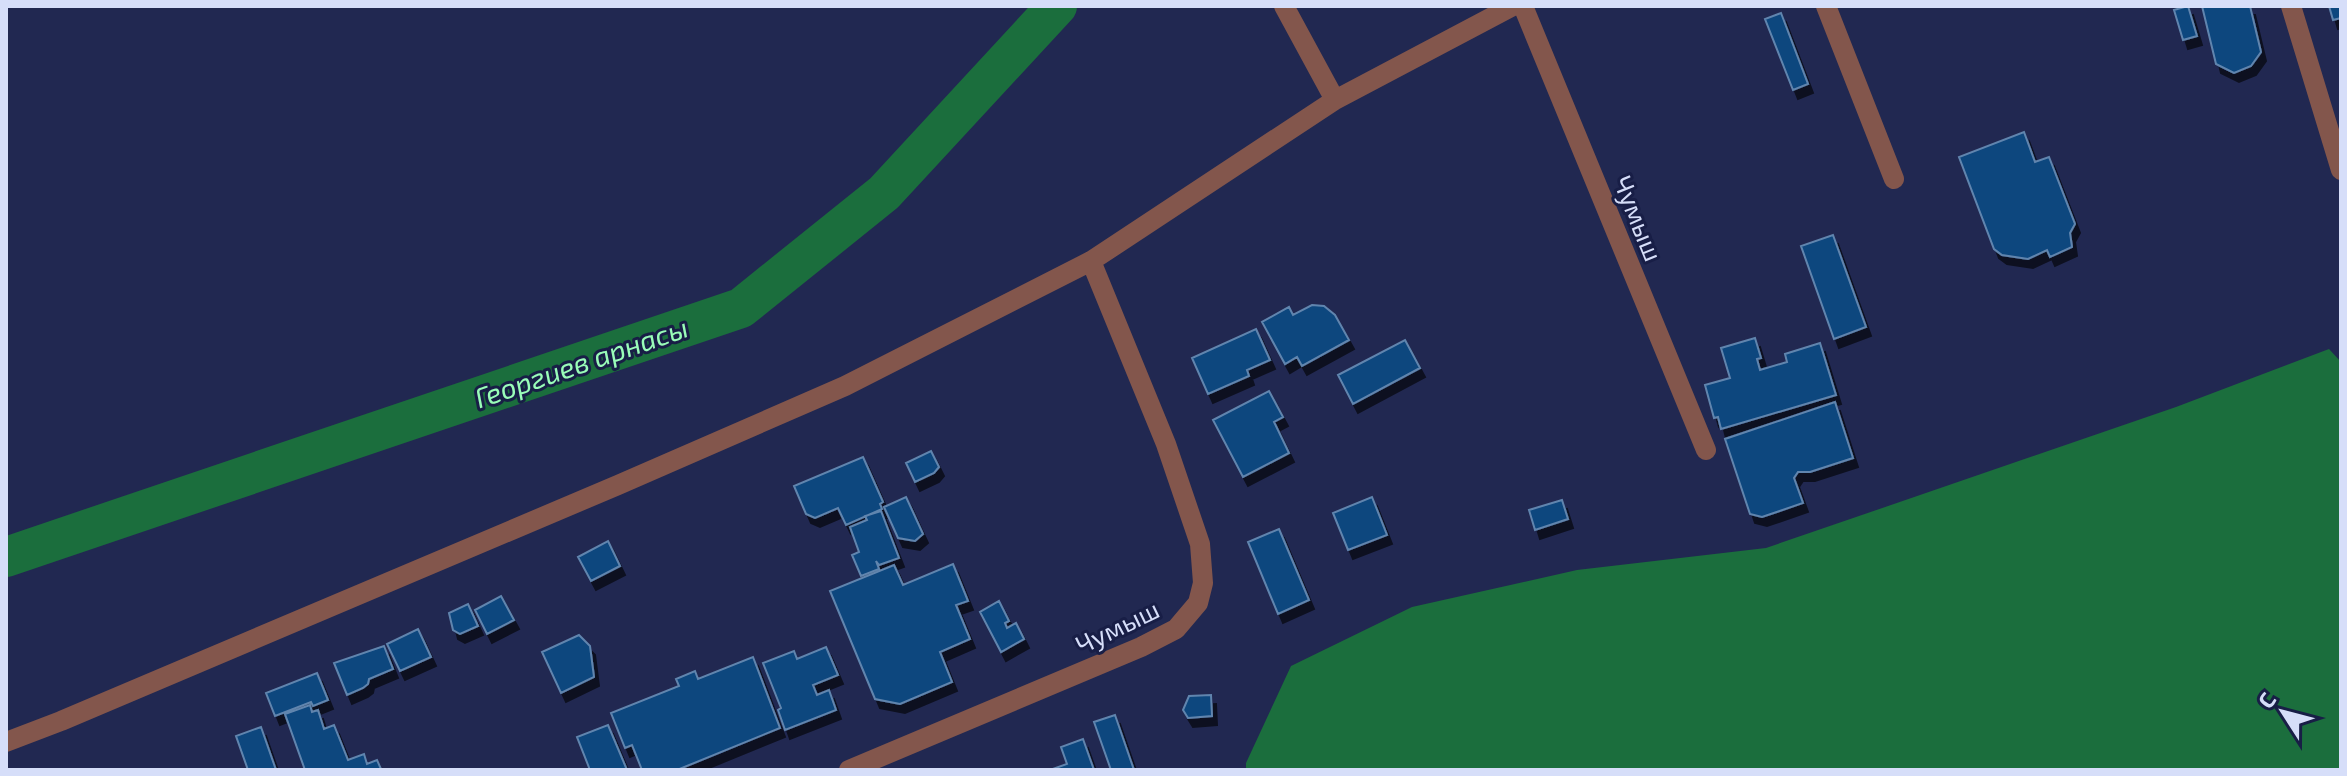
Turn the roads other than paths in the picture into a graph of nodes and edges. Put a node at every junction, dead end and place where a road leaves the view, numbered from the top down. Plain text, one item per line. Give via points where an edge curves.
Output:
1 (1284, 6) edge
2 (1513, 6) edge
3 (1523, 6) edge
4 (1826, 6) edge
5 (2291, 6) edge
6 (1335, 100) junction
7 (2341, 170) edge
8 (1894, 179) dead end
9 (1091, 261) junction
10 (1706, 450) dead end
11 (6, 742) edge
12 (849, 770) edge

1 - 6 street
2 - 6 street
3 - 10 street, Чумыш
4 - 8 street
5 - 7 street
6 - 9 street
9 - 11 street via 845,386
9 - 12 street, Чумыш via 1166,444 1200,544 1203,583 1198,603 1176,629 1141,647

